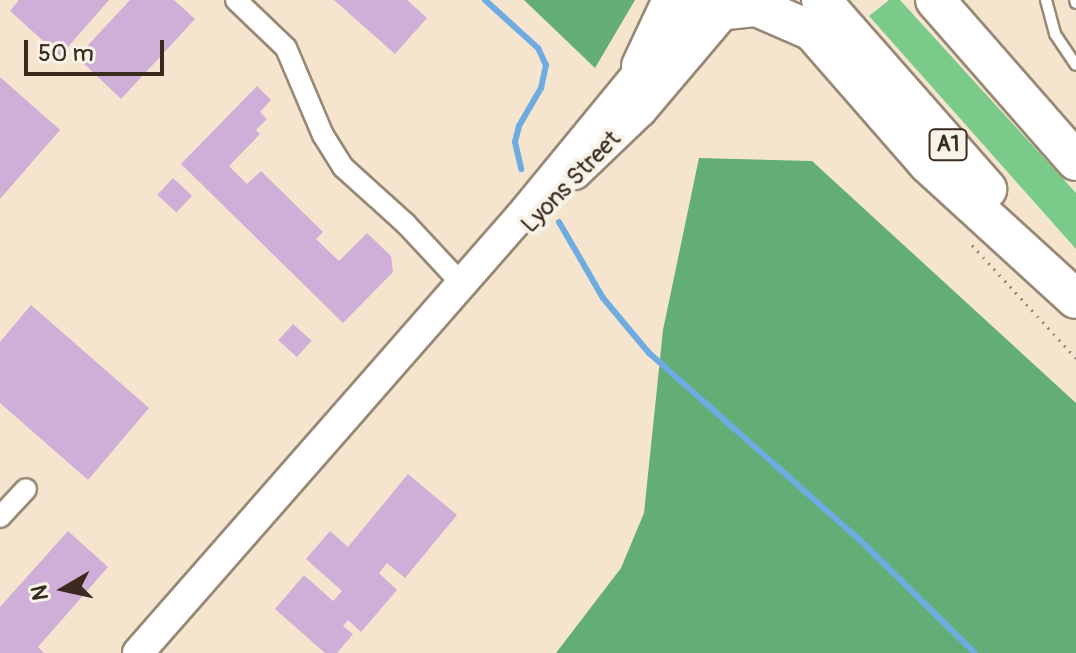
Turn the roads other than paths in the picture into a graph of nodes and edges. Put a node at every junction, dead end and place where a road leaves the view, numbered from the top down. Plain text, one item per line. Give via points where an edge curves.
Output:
1 (236, 0) edge
2 (672, 0) edge
3 (821, 0) edge
4 (935, 0) edge
5 (964, 0) edge
6 (1046, 0) edge
7 (720, 3) edge
8 (1076, 65) edge
9 (641, 66) junction
10 (1076, 134) edge
11 (1076, 161) edge
12 (461, 283) junction
13 (1076, 291) edge
14 (1076, 299) edge
15 (400, 357) junction
16 (26, 489) dead end
17 (0, 517) edge
18 (138, 653) edge

1 - 12 street via 286,48 323,135 343,167
2 - 9 highway
3 - 13 highway, A1
4 - 11 highway
5 - 10 highway
6 - 8 lane via 1055,34
7 - 9 street, Lyons Street
7 - 14 highway via 757,7 812,31 928,164
7 - 15 street, Lyons Street via 641,111
9 - 12 street, Lyons Street
12 - 15 street, Lyons Street
15 - 18 street, Lyons Street
16 - 17 street

